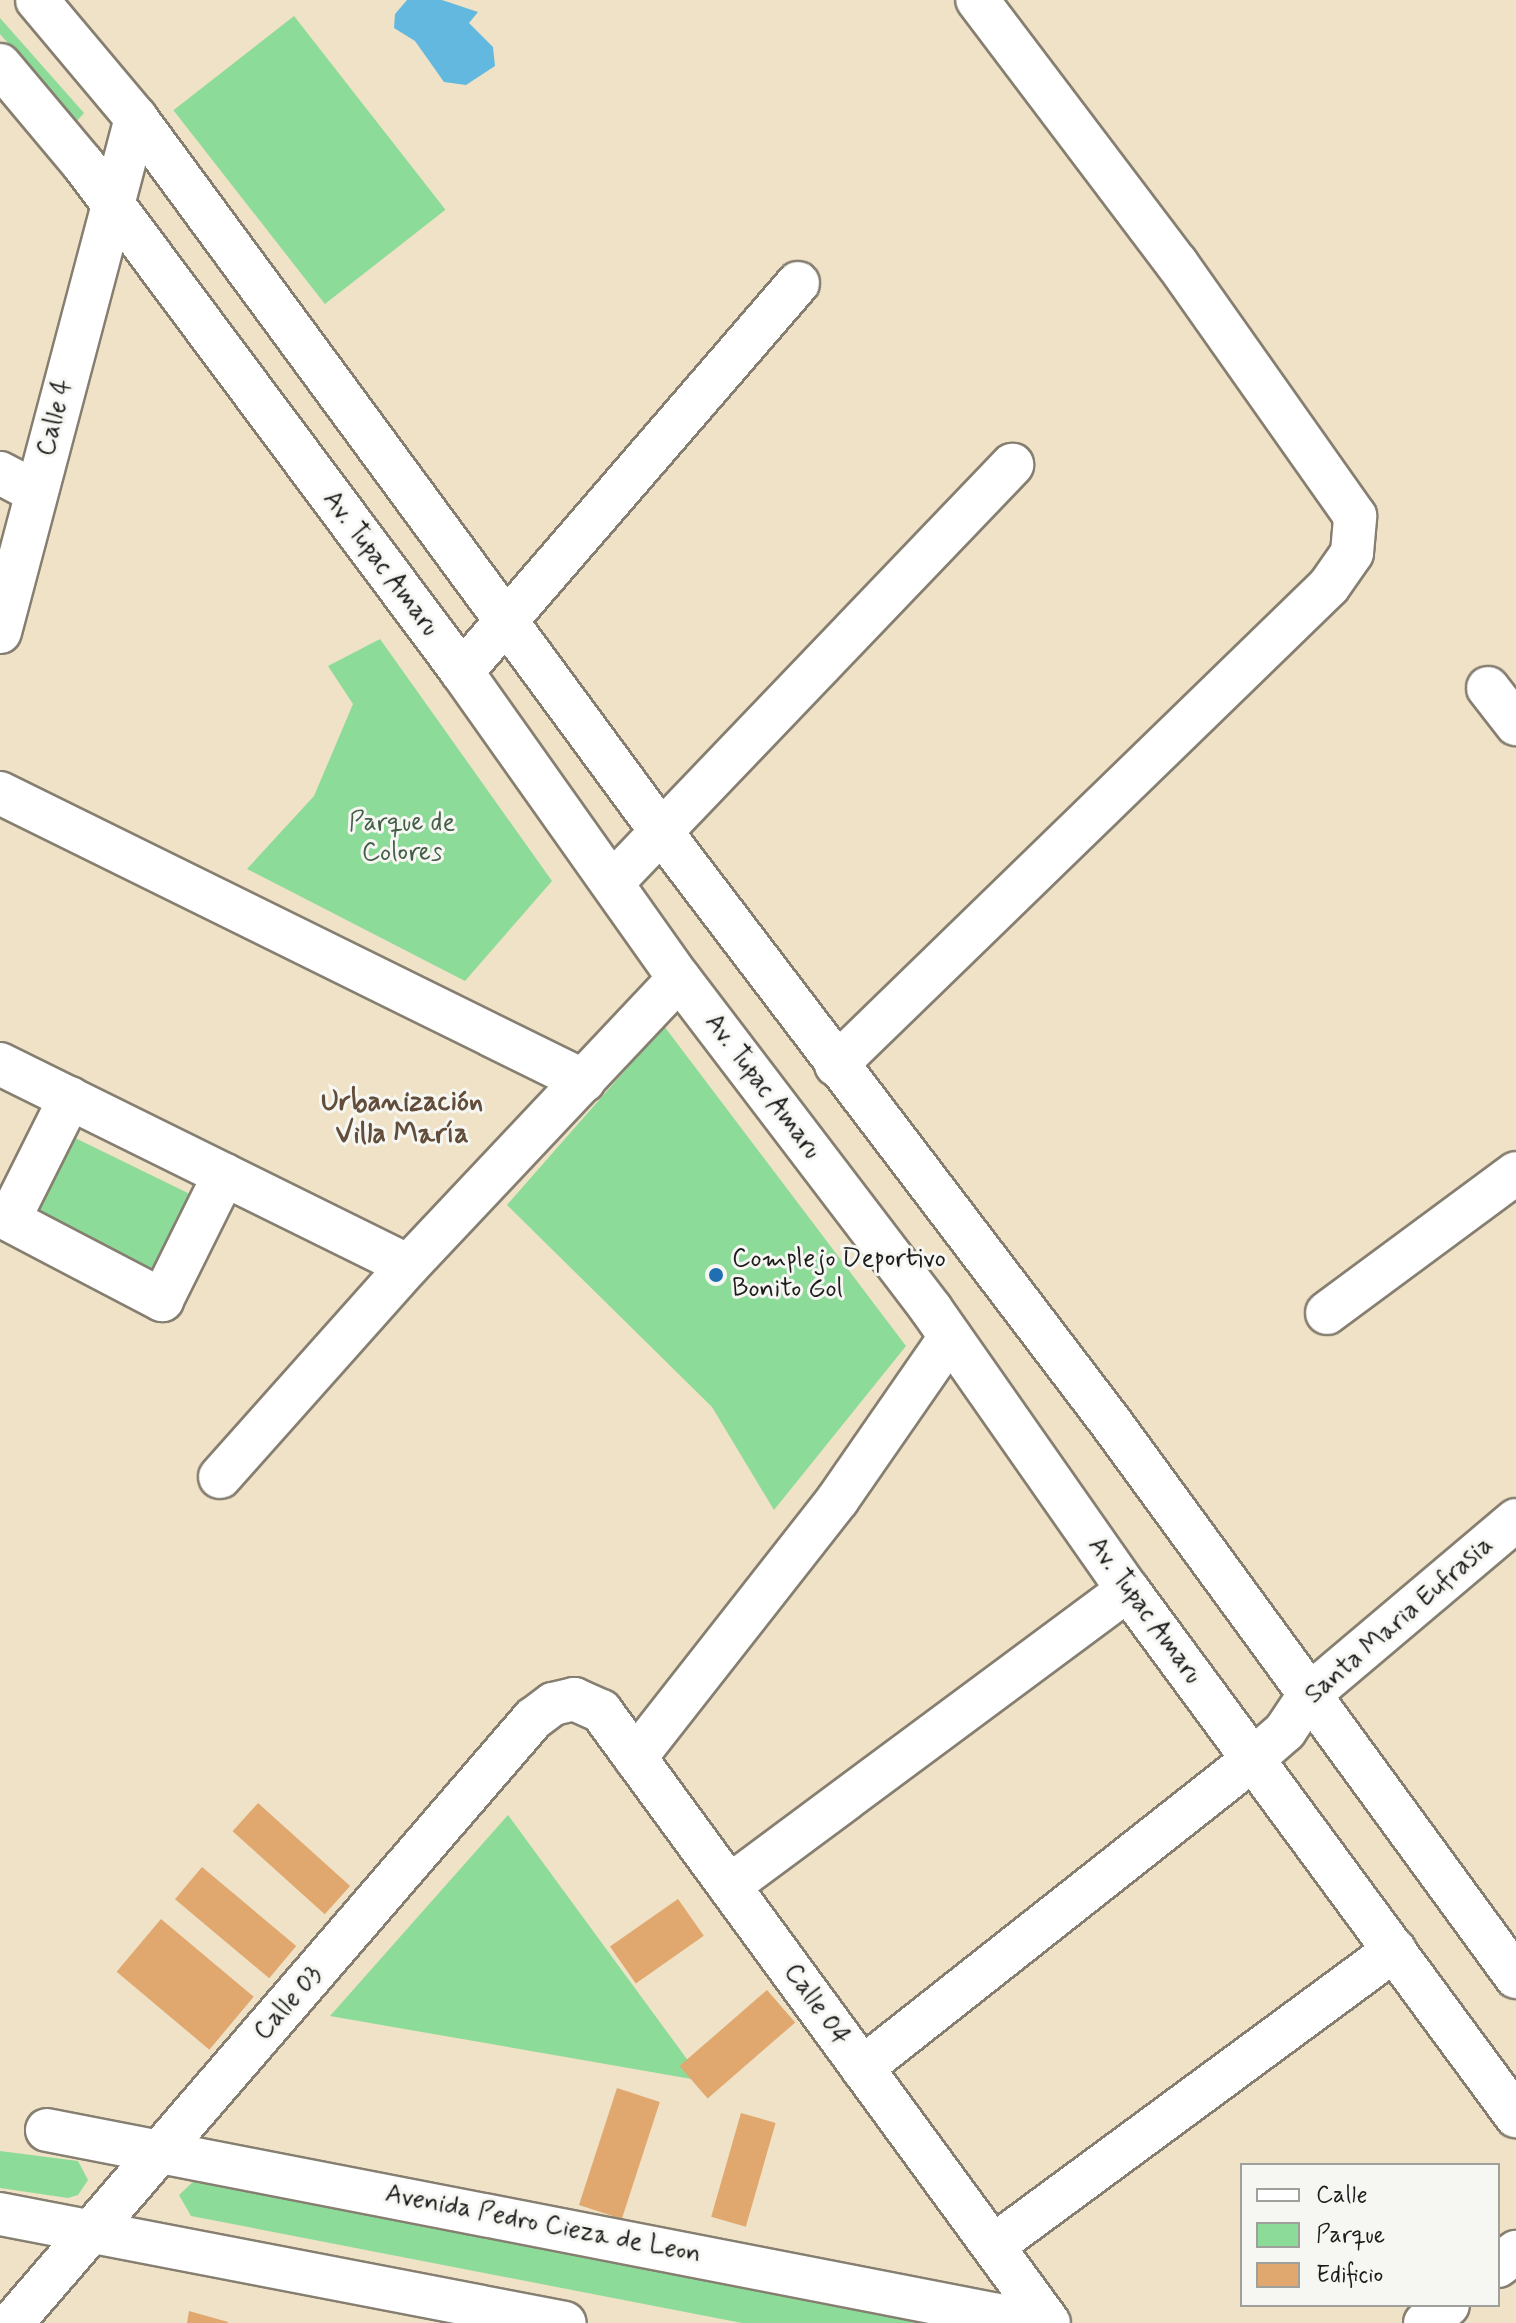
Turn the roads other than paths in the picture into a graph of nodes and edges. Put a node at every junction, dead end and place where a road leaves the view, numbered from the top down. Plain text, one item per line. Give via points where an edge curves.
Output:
1 (37, 0) edge
2 (977, 0) edge
3 (0, 65) edge
4 (136, 118) junction
5 (111, 204) junction
6 (798, 283) dead end
7 (1012, 465) dead end
8 (0, 473) edge
9 (36, 492) junction
10 (508, 623) junction
11 (0, 632) edge
12 (462, 672) junction
13 (1488, 688) dead end
14 (1516, 724) edge
15 (0, 793) edge
16 (663, 834) junction
17 (612, 883) junction
18 (679, 978) junction
19 (0, 1064) edge
20 (836, 1065) junction
21 (584, 1081) junction
22 (70, 1098) junction
23 (1516, 1173) edge
24 (224, 1175) junction
25 (408, 1266) junction
26 (1327, 1313) dead end
27 (950, 1337) junction
28 (220, 1477) dead end
29 (1516, 1520) edge
30 (1128, 1590) junction
31 (1309, 1695) junction
32 (574, 1699) joint
33 (635, 1758) junction
34 (1253, 1759) junction
35 (729, 1886) junction
36 (1395, 1950) junction
37 (1516, 1977) edge
38 (862, 2068) junction
39 (1516, 2116) edge
40 (47, 2130) dead end
41 (163, 2151) junction
42 (0, 2214) edge
43 (92, 2232) junction
44 (993, 2246) junction
45 (1516, 2252) edge
46 (1500, 2264) edge
47 (1445, 2307) edge
48 (12, 2323) edge
49 (565, 2323) edge
50 (1039, 2323) edge
51 (1049, 2323) edge
52 (1425, 2323) edge

1 - 4 street
2 - 20 street via 1177,264 1355,516 1352,553 1329,586
3 - 5 street, Av. Tupac Amaru
4 - 5 street, Calle 4
4 - 10 street
5 - 9 street, Calle 4
5 - 12 street, Av. Tupac Amaru
6 - 10 street
7 - 16 street
8 - 9 street
9 - 11 street, Calle 4
10 - 12 street
10 - 16 street
12 - 17 street, Av. Tupac Amaru
13 - 14 street
15 - 21 street
16 - 17 street
16 - 20 street
17 - 18 street, Av. Tupac Amaru
18 - 21 street
18 - 27 street, Av. Tupac Amaru
19 - 22 street
20 - 31 street via 1109,1420
21 - 25 street
22 - 24 street
22 - 24 street via 9,1220 162,1300
23 - 26 street
24 - 25 street
25 - 28 street
27 - 30 street, Av. Tupac Amaru
27 - 33 street via 838,1499
29 - 31 street, Santa Maria Eufrasia
30 - 34 street, Av. Tupac Amaru
30 - 35 street
31 - 34 street, Santa Maria Eufrasia via 1285,1731
31 - 37 street
32 - 33 street, Calle 04 via 601,1711
32 - 41 street, Calle 03 via 553,1704 533,1719
33 - 35 street, Calle 04
34 - 36 street, Av. Tupac Amaru
34 - 38 street, Santa Maria Eufrasia
35 - 38 street, Calle 04
36 - 39 street, Av. Tupac Amaru
36 - 44 street
38 - 44 street, Calle 04
40 - 41 street, Avenida Pedro Cieza de Leon
41 - 43 street, Calle 03
41 - 50 street, Avenida Pedro Cieza de Leon
42 - 43 street
43 - 48 street, Calle 03
43 - 49 street
44 - 51 street, Calle 04
45 - 46 street
47 - 52 street

